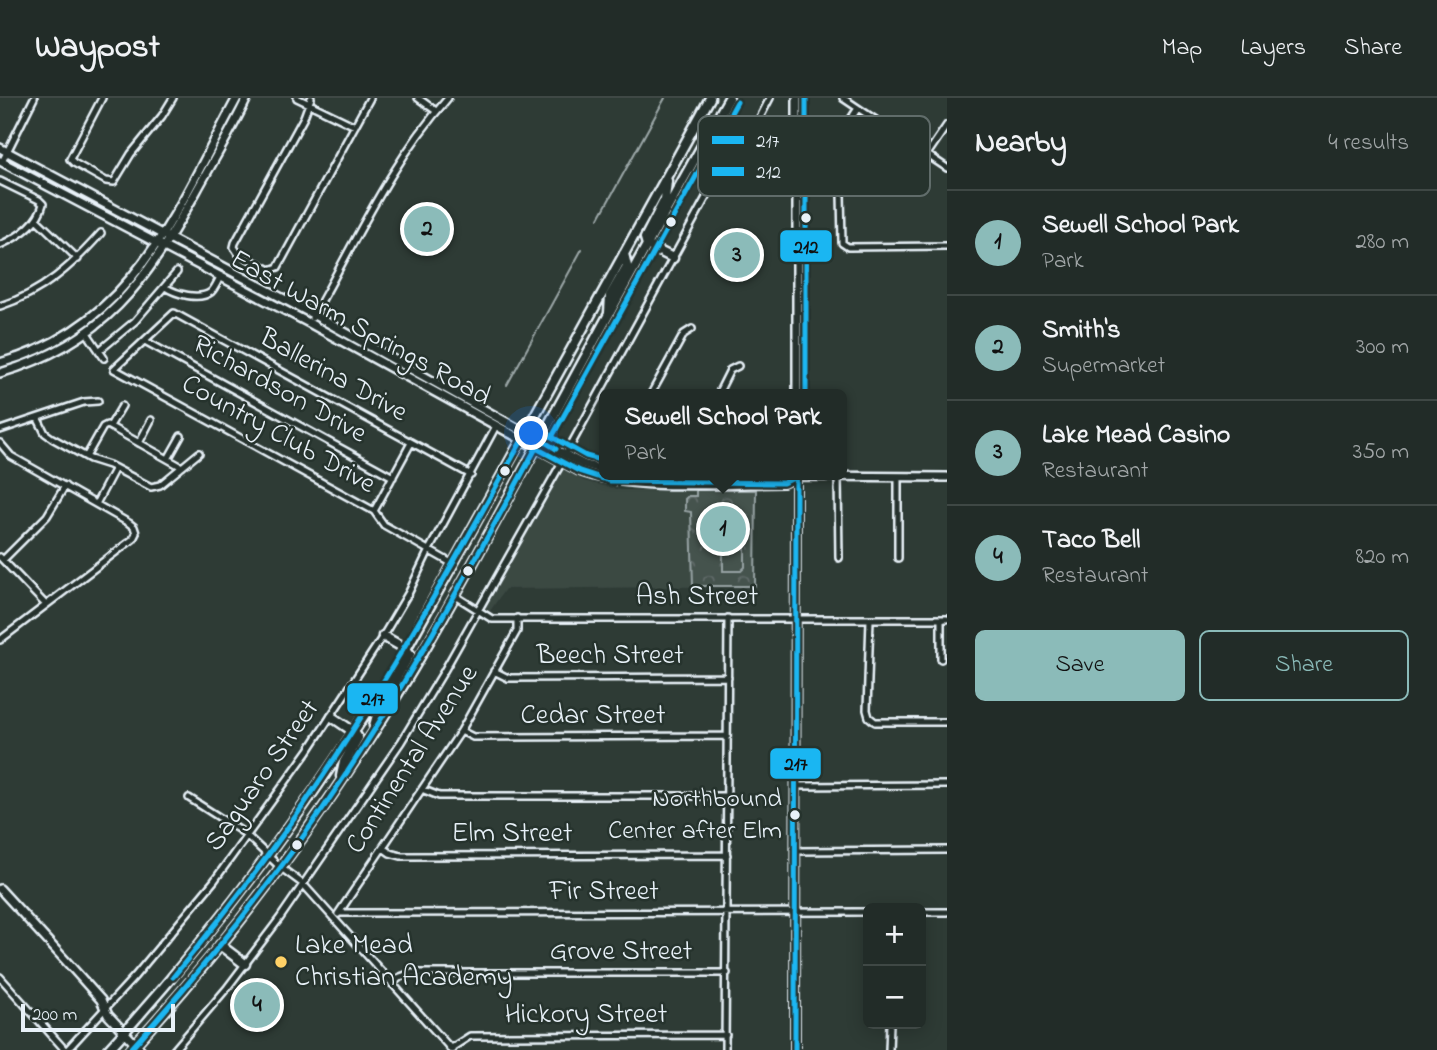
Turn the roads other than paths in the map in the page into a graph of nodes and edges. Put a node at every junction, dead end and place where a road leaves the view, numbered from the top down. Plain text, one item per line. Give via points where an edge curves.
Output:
1 (34, 98) edge
2 (102, 98) edge
3 (173, 98) edge
4 (237, 98) edge
5 (247, 98) edge
6 (297, 98) edge
7 (370, 98) edge
8 (418, 98) edge
9 (448, 98) edge
10 (710, 98) edge
11 (729, 98) edge
12 (770, 98) edge
13 (797, 98) edge
14 (843, 98) edge
15 (310, 100) edge
16 (858, 108) junction
17 (436, 111) junction
18 (700, 116) edge
19 (719, 116) edge
20 (761, 116) edge
21 (797, 116) edge
22 (853, 116) edge
23 (870, 116) edge
24 (698, 120) edge
25 (947, 125) edge
26 (355, 126) junction
27 (4, 150) edge
28 (930, 150) edge
29 (698, 154) edge
30 (930, 157) edge
31 (1, 161) edge
32 (947, 168) edge
33 (668, 174) junction
34 (0, 181) edge
35 (707, 196) edge
36 (797, 196) edge
37 (841, 196) edge
38 (36, 219) junction
39 (101, 233) dead end
40 (167, 236) junction
41 (0, 245) edge
42 (648, 245) junction
43 (161, 246) junction
44 (947, 246) edge
45 (624, 254) junction
46 (673, 258) junction
47 (78, 259) junction
48 (177, 272) dead end
49 (220, 276) junction
50 (165, 287) junction
51 (0, 306) edge
52 (314, 314) junction
53 (608, 319) junction
54 (309, 323) junction
55 (692, 329) dead end
56 (87, 333) junction
57 (145, 341) junction
58 (99, 351) junction
59 (104, 358) dead end
60 (393, 358) junction
61 (0, 362) edge
62 (738, 366) dead end
63 (388, 367) junction
64 (0, 373) edge
65 (602, 389) edge
66 (653, 389) edge
67 (720, 389) edge
68 (796, 389) edge
69 (599, 394) edge
70 (97, 401) dead end
71 (122, 406) dead end
72 (38, 419) junction
73 (151, 420) dead end
74 (110, 426) junction
75 (496, 426) junction
76 (0, 430) edge
77 (527, 432) junction
78 (181, 436) dead end
79 (522, 441) junction
80 (0, 443) edge
81 (139, 443) junction
82 (411, 443) junction
83 (538, 444) junction
84 (198, 453) dead end
85 (86, 457) junction
86 (564, 458) junction
87 (168, 459) junction
88 (182, 467) junction
89 (115, 468) junction
90 (599, 469) edge
91 (471, 475) junction
92 (393, 477) junction
93 (847, 477) edge
94 (898, 477) junction
95 (947, 477) edge
96 (599, 478) edge
97 (607, 480) edge
98 (648, 480) edge
99 (710, 480) edge
100 (787, 480) edge
101 (794, 480) edge
102 (838, 480) edge
103 (65, 486) junction
104 (96, 504) junction
105 (374, 511) junction
106 (429, 550) junction
107 (1, 558) edge
108 (839, 558) dead end
109 (898, 558) dead end
110 (453, 564) junction
111 (454, 595) junction
112 (46, 605) junction
113 (478, 611) junction
114 (517, 618) junction
115 (728, 618) junction
116 (796, 618) junction
117 (870, 619) junction
118 (944, 619) edge
119 (383, 636) junction
120 (0, 640) edge
121 (406, 649) junction
122 (941, 659) dead end
123 (494, 671) junction
124 (728, 677) junction
125 (332, 717) junction
126 (947, 722) edge
127 (354, 732) junction
128 (461, 732) junction
129 (372, 735) junction
130 (727, 736) junction
131 (340, 782) junction
132 (947, 785) edge
133 (795, 786) junction
134 (424, 790) junction
135 (727, 796) junction
136 (189, 798) dead end
137 (247, 838) junction
138 (383, 848) junction
139 (947, 850) edge
140 (795, 851) junction
141 (270, 855) junction
142 (727, 855) junction
143 (280, 867) junction
144 (303, 884) junction
145 (0, 888) edge
146 (795, 912) junction
147 (863, 912) edge
148 (926, 912) edge
149 (947, 912) edge
150 (339, 913) junction
151 (727, 913) junction
152 (335, 920) junction
153 (220, 945) junction
154 (245, 964) junction
155 (727, 973) junction
156 (0, 978) edge
157 (393, 984) junction
158 (105, 1009) junction
159 (890, 1029) edge
160 (124, 1033) junction
161 (726, 1035) junction
162 (133, 1048) edge
163 (451, 1049) edge
164 (66, 1050) edge
165 (107, 1050) edge
166 (174, 1050) edge
167 (725, 1050) edge
168 (795, 1050) edge
169 (889, 1050) edge

1 - 27 street
2 - 3 street via 70,159 114,182
4 - 40 main road
5 - 40 main road
6 - 15 street
7 - 26 street
8 - 17 street
9 - 17 street
10 - 18 main road
11 - 19 main road
12 - 20 street
13 - 21 main road
14 - 16 street
15 - 26 street
15 - 26 street via 234,247 238,253 273,270 278,267
16 - 22 street
16 - 23 street
17 - 52 street via 393,169
24 - 33 main road
25 - 28 street
27 - 31 street
27 - 40 main road, East Warm Springs Road
29 - 42 main road
30 - 32 street
31 - 43 main road, East Warm Springs Road
33 - 42 main road via 664,200 645,238
33 - 45 main road
34 - 38 street via 43,203
35 - 46 street
36 - 68 main road
37 - 44 street via 842,243 848,247
38 - 41 street
38 - 47 street
39 - 47 street
40 - 43 main road
40 - 52 main road, East Warm Springs Road
42 - 46 main road
42 - 53 main road
43 - 49 main road, East Warm Springs Road
43 - 56 main road via 132,293
43 - 61 main road via 88,320 47,345
45 - 53 main road via 627,267 610,296
45 - 77 main road
46 - 65 street
47 - 51 street via 41,287
48 - 50 street
49 - 50 street via 205,294 178,294
49 - 54 main road, East Warm Springs Road
50 - 58 street via 135,321
52 - 54 street
52 - 60 main road, East Warm Springs Road
53 - 83 main road
54 - 63 main road, East Warm Springs Road
55 - 66 street via 684,334
56 - 58 street
56 - 64 main road via 53,353
57 - 82 street, Ballerina Drive via 174,313
57 - 92 street, Richardson Drive
57 - 105 street, Country Club Drive via 114,369
58 - 59 street
60 - 63 main road
60 - 77 main road, East Warm Springs Road
62 - 67 street via 730,370
63 - 75 main road, East Warm Springs Road
69 - 86 street
70 - 72 street via 85,401
71 - 74 street
72 - 76 street
72 - 85 street via 48,435
73 - 81 street
74 - 81 street
74 - 85 street via 104,426
75 - 79 main road, East Warm Springs Road
75 - 91 street, Saguaro Street
77 - 79 main road
77 - 83 main road, East Warm Springs Road
78 - 87 street
79 - 83 main road, East Warm Springs Road
79 - 110 main road
80 - 103 street via 11,456
81 - 87 street
82 - 91 street, Ballerina Drive
82 - 92 street
83 - 86 main road, East Warm Springs Road
83 - 111 main road
84 - 88 street
85 - 89 street
86 - 90 main road, East Warm Springs Road
86 - 96 main road, East Warm Springs Road
86 - 113 street
87 - 88 street
88 - 89 street via 154,487
89 - 104 street
91 - 106 street, Saguaro Street
92 - 105 street
93 - 94 main road, East Warm Springs Road
94 - 95 main road, East Warm Springs Road
94 - 109 street
97 - 98 main road, East Warm Springs Road
99 - 100 main road, East Warm Springs Road
101 - 116 main road
102 - 108 street
103 - 104 street
103 - 107 street via 47,516
104 - 112 street via 136,531 132,539
105 - 106 street, Country Club Drive via 384,525
106 - 110 street, Country Club Drive
106 - 119 street, Saguaro Street
107 - 112 street
110 - 121 main road
111 - 113 street, Ash Street
111 - 129 main road
112 - 120 street
113 - 114 street, Ash Street via 492,619
113 - 144 street via 401,742
114 - 115 street, Ash Street
114 - 123 street, Continental Avenue via 517,631
115 - 116 street, Ash Street
115 - 124 street
116 - 117 street, Ash Street
116 - 133 main road
117 - 118 street, Ash Street
117 - 126 street via 869,717 875,722
118 - 122 street
119 - 121 main road
119 - 125 street, Saguaro Street
121 - 127 main road
121 - 129 main road via 410,658 379,708
123 - 124 street, Beech Street via 508,678
123 - 128 street, Continental Avenue
124 - 130 street
125 - 127 main road
125 - 137 street, Saguaro Street
127 - 131 main road via 358,738 344,762
127 - 141 main road
128 - 130 street, Cedar Street via 473,737
128 - 134 street, Continental Avenue
129 - 131 main road
130 - 135 street
131 - 143 main road
132 - 133 street
133 - 140 main road
134 - 135 street via 439,796
134 - 138 street, Continental Avenue
135 - 142 street
136 - 137 street
137 - 141 street
137 - 158 street, Saguaro Street
138 - 142 street, Elm Street via 401,856
138 - 150 street, Continental Avenue
139 - 140 street
140 - 146 main road
141 - 143 street
141 - 160 main road
142 - 151 street
143 - 144 street
143 - 153 main road
144 - 152 street
144 - 154 street
145 - 158 main road
146 - 147 street, Fir Street
146 - 151 street, Fir Street
146 - 168 main road
148 - 149 street
150 - 151 street, Fir Street
150 - 152 street, Continental Avenue
151 - 155 street
152 - 157 street
153 - 154 main road
153 - 162 main road
154 - 166 street
155 - 157 street, Grove Street via 412,973
155 - 161 street
156 - 164 street
157 - 163 street
158 - 160 main road
158 - 164 street, Saguaro Street
159 - 169 street
160 - 162 main road
160 - 165 main road
161 - 163 street, Hickory Street via 470,1036
161 - 167 street

